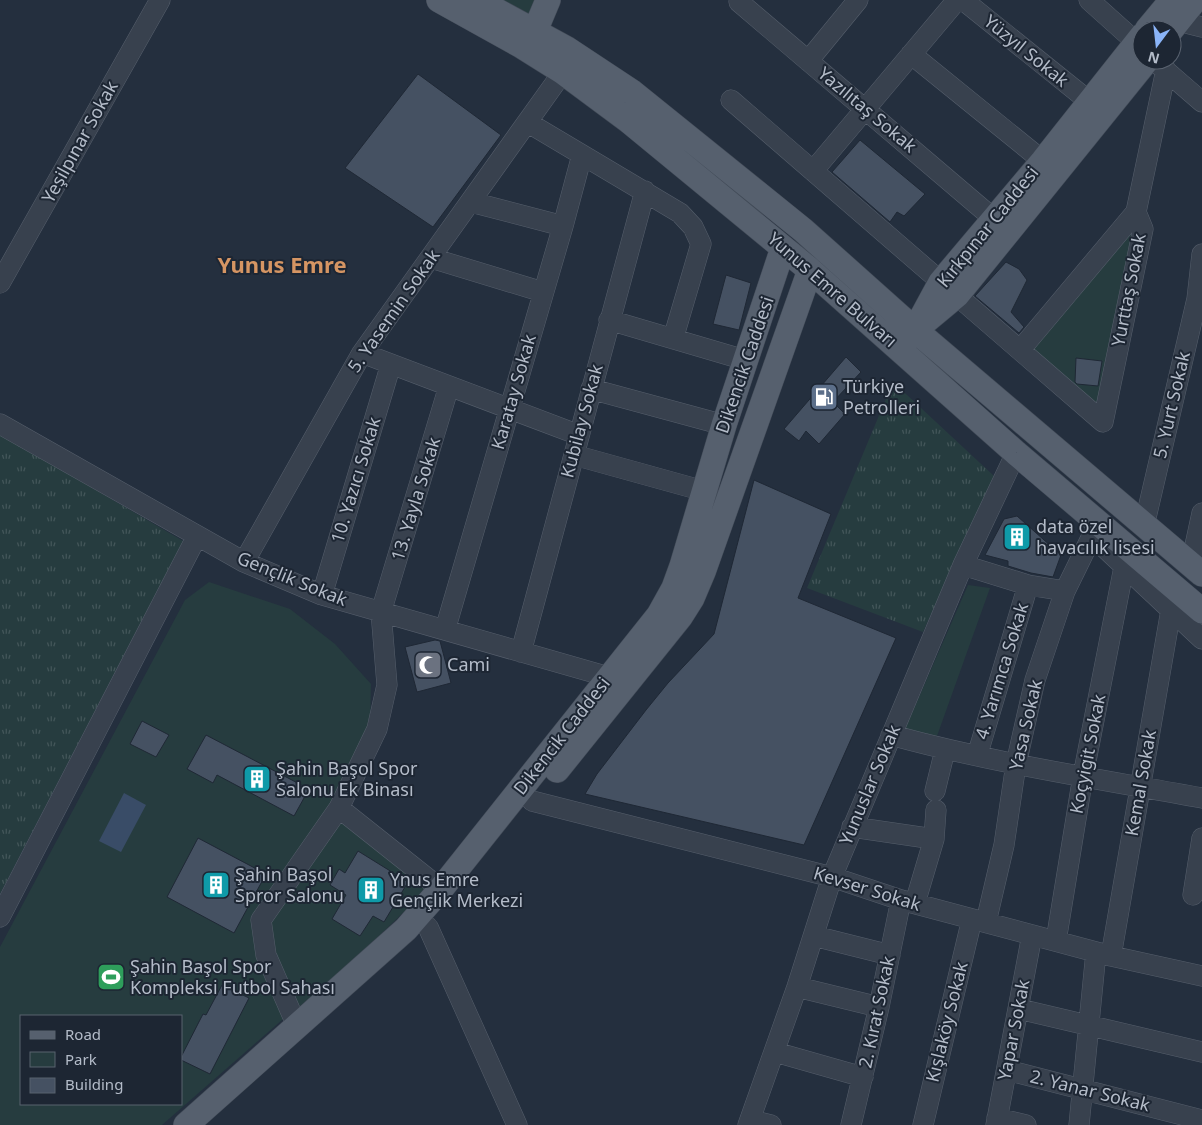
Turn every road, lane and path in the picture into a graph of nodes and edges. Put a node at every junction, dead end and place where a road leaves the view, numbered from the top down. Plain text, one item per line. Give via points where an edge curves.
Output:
1 (160, 0) edge
2 (439, 0) edge
3 (477, 0) edge
4 (548, 0) edge
5 (858, 0) edge
6 (957, 0) edge
7 (963, 0) edge
8 (1088, 0) edge
9 (1196, 0) edge
10 (740, 1) edge
11 (1174, 17) edge
12 (1202, 27) edge
13 (535, 31) junction
14 (1132, 36) edge
15 (911, 54) junction
16 (808, 61) junction
17 (1132, 65) edge
18 (1132, 70) edge
19 (1147, 70) edge
20 (1169, 70) edge
21 (563, 72) junction
22 (731, 100) dead end
23 (1090, 102) junction
24 (1202, 102) edge
25 (865, 109) junction
26 (527, 122) junction
27 (582, 154) junction
28 (1042, 160) junction
29 (813, 172) junction
30 (644, 191) junction
31 (471, 202) junction
32 (1136, 212) junction
33 (994, 218) junction
34 (563, 226) junction
35 (783, 248) junction
36 (1202, 254) edge
37 (431, 258) junction
38 (810, 270) junction
39 (0, 283) edge
40 (949, 289) junction
41 (544, 292) junction
42 (609, 320) junction
43 (673, 339) junction
44 (907, 340) junction
45 (1020, 350) junction
46 (362, 353) junction
47 (745, 360) junction
48 (391, 364) junction
49 (449, 386) junction
50 (591, 389) junction
51 (509, 409) junction
52 (0, 424) edge
53 (724, 425) junction
54 (579, 435) junction
55 (1016, 453) junction
56 (574, 455) junction
57 (704, 491) junction
58 (1202, 513) edge
59 (1144, 526) junction
60 (197, 536) junction
61 (244, 562) junction
62 (963, 565) junction
63 (1124, 567) junction
64 (1196, 569) edge
65 (1028, 585) junction
66 (1065, 590) junction
67 (322, 595) junction
68 (1171, 610) junction
69 (1202, 611) edge
70 (381, 612) junction
71 (445, 630) junction
72 (1202, 639) edge
73 (521, 652) junction
74 (609, 677) junction
75 (891, 735) junction
76 (944, 750) junction
77 (976, 756) junction
78 (1016, 764) junction
79 (1083, 776) junction
80 (1140, 787) junction
81 (1202, 798) edge
82 (532, 801) junction
83 (339, 808) junction
84 (852, 827) junction
85 (1202, 838) edge
86 (934, 839) junction
87 (832, 877) junction
88 (441, 889) junction
89 (1193, 895) dead end
90 (908, 901) junction
91 (0, 917) edge
92 (979, 921) junction
93 (428, 928) junction
94 (1032, 935) junction
95 (814, 936) junction
96 (1056, 941) junction
97 (1104, 954) junction
98 (890, 955) junction
99 (1202, 976) edge
100 (797, 987) junction
101 (879, 1007) junction
102 (1019, 1009) junction
103 (1089, 1025) junction
104 (297, 1026) junction
105 (775, 1052) junction
106 (1202, 1052) edge
107 (1007, 1070) junction
108 (863, 1077) junction
109 (1082, 1088) junction
110 (1202, 1120) edge
111 (996, 1121) edge
112 (749, 1122) edge
113 (186, 1125) edge
114 (212, 1125) edge
115 (517, 1125) edge
116 (771, 1125) edge
117 (851, 1125) edge
118 (923, 1125) edge
119 (1026, 1125) edge
120 (1079, 1125) edge

1 - 39 street, Yeşilpınar Sokak
2 - 21 main road, Yunus Emre Bulvarı
3 - 13 main road, Yunus Emre Bulvarı
4 - 13 main road
5 - 16 street
6 - 15 street
7 - 23 street, Yüzyıl Sokak
8 - 14 street
9 - 11 main road, Kırkpınar Caddesi
10 - 16 street, Yazılıtaş Sokak
11 - 12 street
13 - 44 main road, Yunus Emre Bulvarı via 632,92 792,221
15 - 25 street
15 - 28 street
16 - 25 street, Yazılıtaş Sokak
17 - 23 main road, Kırkpınar Caddesi
18 - 40 main road, Kırkpınar Caddesi
19 - 32 street, Yurttaş Sokak
20 - 24 street
21 - 26 street, 5. Yasemin Sokak
21 - 35 main road, Yunus Emre Bulvarı via 629,121
22 - 29 street
23 - 28 main road, Kırkpınar Caddesi
25 - 29 street
25 - 33 street, Yazılıtaş Sokak
26 - 27 street
26 - 31 street, 5. Yasemin Sokak
27 - 30 street
27 - 34 street, Karatay Sokak
28 - 33 main road, Kırkpınar Caddesi
29 - 40 street
30 - 42 street, Kubilay Sokak
30 - 43 street via 680,213 693,227 701,244
31 - 34 street
31 - 37 street, 5. Yasemin Sokak
32 - 45 street
32 - 45 street, Yurttaş Sokak via 1143,229 1103,422
33 - 40 main road, Kırkpınar Caddesi
34 - 41 street, Karatay Sokak
35 - 38 main road, Yunus Emre Bulvarı
35 - 47 main road, Dikencik Caddesi
36 - 59 street, 5. Yurt Sokak via 1197,299
37 - 41 street
37 - 46 street, 5. Yasemin Sokak
38 - 44 main road, Yunus Emre Bulvarı
38 - 82 main road, Dikencik Caddesi via 692,598 680,618
40 - 44 main road, Kırkpınar Caddesi
40 - 45 street
41 - 51 street, Karatay Sokak
42 - 43 street
42 - 50 street, Kubilay Sokak
43 - 47 street
44 - 55 main road, Yunus Emre Bulvarı
44 - 59 main road, Yunus Emre Bulvarı
46 - 48 street
46 - 61 street, 5. Yasemin Sokak
47 - 53 main road, Dikencik Caddesi
48 - 49 street
48 - 67 street, 10. Yazıcı Sokak
49 - 51 street
49 - 70 street, 13. Yayla Sokak
50 - 53 street
50 - 54 street, Kubilay Sokak
51 - 54 street
51 - 71 street, Karatay Sokak
52 - 60 street, Gençlik Sokak
53 - 57 main road, Dikencik Caddesi
54 - 56 street, Kubilay Sokak
55 - 62 street, Yunuslar Sokak
55 - 69 main road, Yunus Emre Bulvarı
56 - 57 street
56 - 73 street, Kubilay Sokak
57 - 74 main road, Dikencik Caddesi via 674,588 658,615
58 - 64 street
59 - 64 main road, Yunus Emre Bulvarı
60 - 61 street, Gençlik Sokak
60 - 91 street
61 - 67 street, Gençlik Sokak
62 - 65 street
62 - 75 street, Yunuslar Sokak
63 - 66 street, Yasa Sokak via 1092,536
63 - 68 street
63 - 79 street, Koçyigit Sokak
65 - 66 street
65 - 77 street, 4. Yarımca Sokak
66 - 78 street, Yasa Sokak via 1035,680
67 - 70 street, Gençlik Sokak
68 - 72 street
68 - 80 street, Kemal Sokak
70 - 71 street, Gençlik Sokak
70 - 83 street via 386,685 377,729
71 - 73 street, Gençlik Sokak
73 - 74 street, Gençlik Sokak
74 - 88 main road, Dikencik Caddesi
75 - 76 street
75 - 84 street, Yunuslar Sokak
76 - 77 street
76 - 86 street, 2. Kırat Sokak via 935,801
77 - 78 street
78 - 79 street
78 - 92 street, Yasa Sokak via 1004,845
79 - 80 street
79 - 96 street, Koçyigit Sokak
80 - 81 street
80 - 97 street, Kemal Sokak via 1123,895
82 - 87 street, Kevser Sokak
82 - 93 main road, Dikencik Caddesi
83 - 88 street
83 - 104 street via 261,920 266,955
84 - 86 street
84 - 87 street, Yunuslar Sokak
85 - 89 street
86 - 90 street, 2. Kırat Sokak
87 - 90 street, Kevser Sokak
87 - 95 street, Yunuslar Sokak
88 - 104 main road, Dikencik Caddesi via 406,930
90 - 92 street, Kevser Sokak
90 - 98 street, 2. Kırat Sokak
92 - 94 street, Kevser Sokak
92 - 118 street, Kışlaköy Sokak via 934,1071
93 - 114 main road, Dikencik Caddesi via 408,951
93 - 115 street
94 - 96 street, Kevser Sokak
94 - 102 street, Yapar Sokak
95 - 98 street
95 - 100 street, Yunuslar Sokak
96 - 97 street, Kevser Sokak
97 - 99 street, Kevser Sokak
97 - 103 street, Kemal Sokak
98 - 101 street, 2. Kırat Sokak
100 - 101 street
100 - 105 street, Yunuslar Sokak
101 - 108 street, 2. Kırat Sokak
102 - 103 street
102 - 107 street, Yapar Sokak
103 - 106 street
103 - 109 street, Kemal Sokak
104 - 113 main road, Dikencik Caddesi
105 - 108 street
105 - 112 street, Yunuslar Sokak
107 - 109 street, 2. Yanar Sokak
107 - 111 street, Yapar Sokak
108 - 117 street, 2. Kırat Sokak
109 - 110 street, 2. Yanar Sokak
109 - 120 street, Kemal Sokak
111 - 119 street
112 - 116 street

